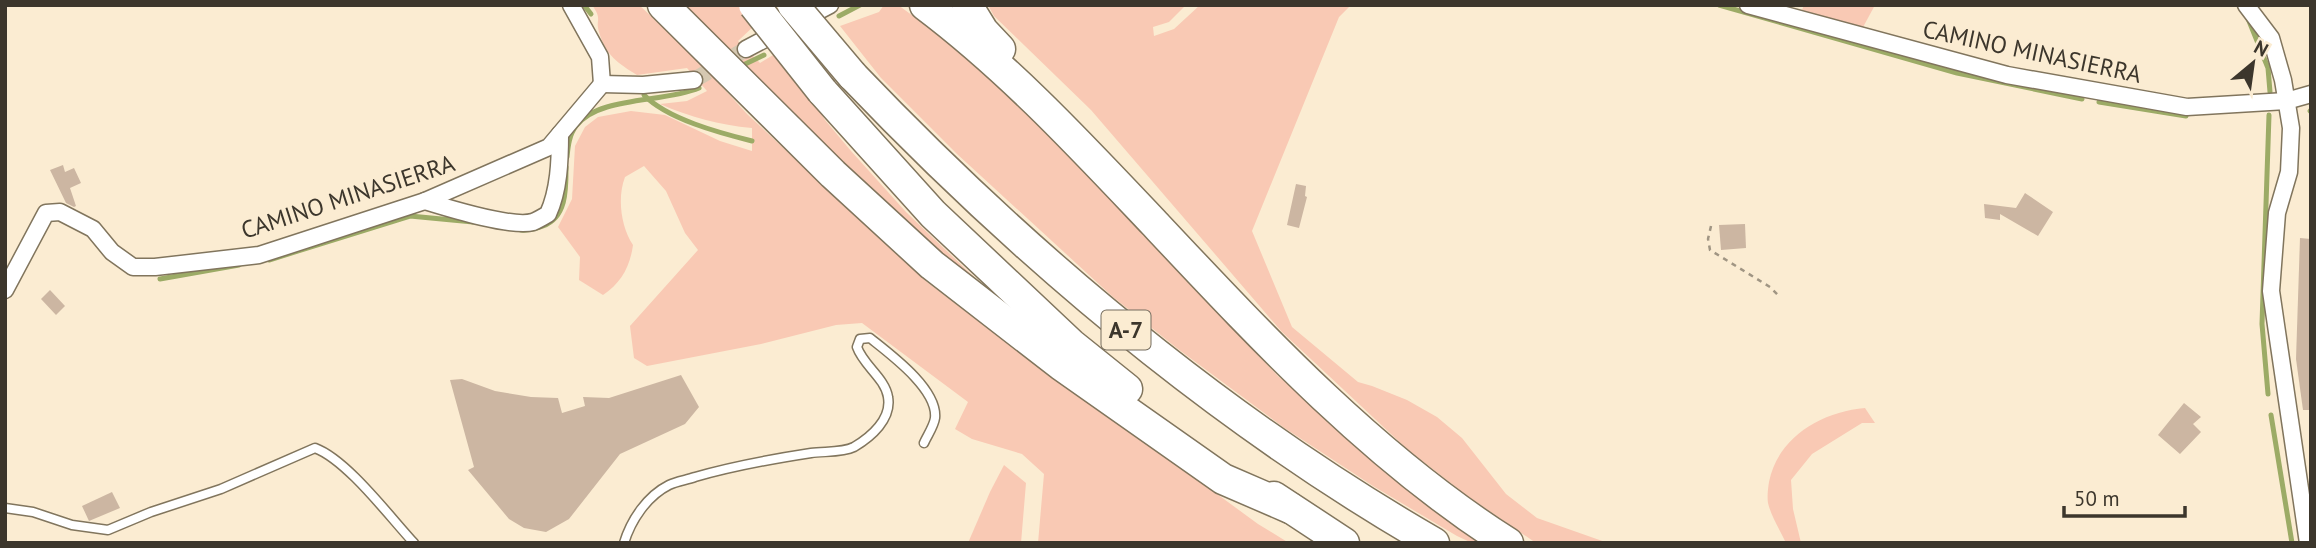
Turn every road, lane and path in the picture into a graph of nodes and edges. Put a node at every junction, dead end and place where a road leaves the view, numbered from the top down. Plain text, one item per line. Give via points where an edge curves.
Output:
1 (571, 5) edge
2 (663, 5) edge
3 (754, 5) edge
4 (793, 5) edge
5 (830, 5) edge
6 (925, 5) edge
7 (967, 5) edge
8 (1748, 5) edge
9 (2246, 5) edge
10 (746, 49) tunnel mouth
11 (694, 80) tunnel mouth
12 (602, 84) junction
13 (2311, 94) edge
14 (2286, 102) junction
15 (560, 134) junction
16 (1070, 134) junction
17 (425, 201) junction
18 (1711, 226) dead end
19 (5, 290) edge
20 (1780, 297) dead end
21 (924, 443) dead end
22 (5, 508) edge
23 (1290, 508) junction
24 (414, 543) edge
25 (624, 543) edge
26 (1344, 543) edge
27 (1434, 543) edge
28 (1508, 543) edge
29 (2308, 543) edge

1 - 12 street via 600,57
2 - 23 highway via 932,265 1061,365 1223,479
3 - 23 highway, A-7, bridge via 822,92 933,214 1071,344 1222,462
4 - 27 highway, A-7, bridge via 929,155 1113,320 1243,420
5 - 10 street
6 - 16 highway via 1006,72
7 - 16 highway via 983,31 1049,100
8 - 14 street, CAMINO MINASIERRA via 2020,77 2187,107
9 - 14 street via 2271,38
11 - 12 street
12 - 15 street, CAMINO MINASIERRA
13 - 14 street, CAMINO MINASIERRA
14 - 29 street via 2291,128 2289,172 2277,213 2272,291
15 - 17 street, CAMINO MINASIERRA via 549,147
15 - 17 street via 554,200 548,215 519,222
16 - 28 highway via 1327,400 1406,469
17 - 19 street, CAMINO MINASIERRA via 259,255 155,267 133,267 112,252 93,229 60,212 46,213
18 - 20 path via 1710,250
21 - 25 lane via 935,417 931,397 881,346 870,338 860,339 860,356 888,396 887,413 870,435 851,449 721,470 669,485 644,504
22 - 24 lane via 108,530 315,448 328,453 348,472
23 - 26 highway, A-7

